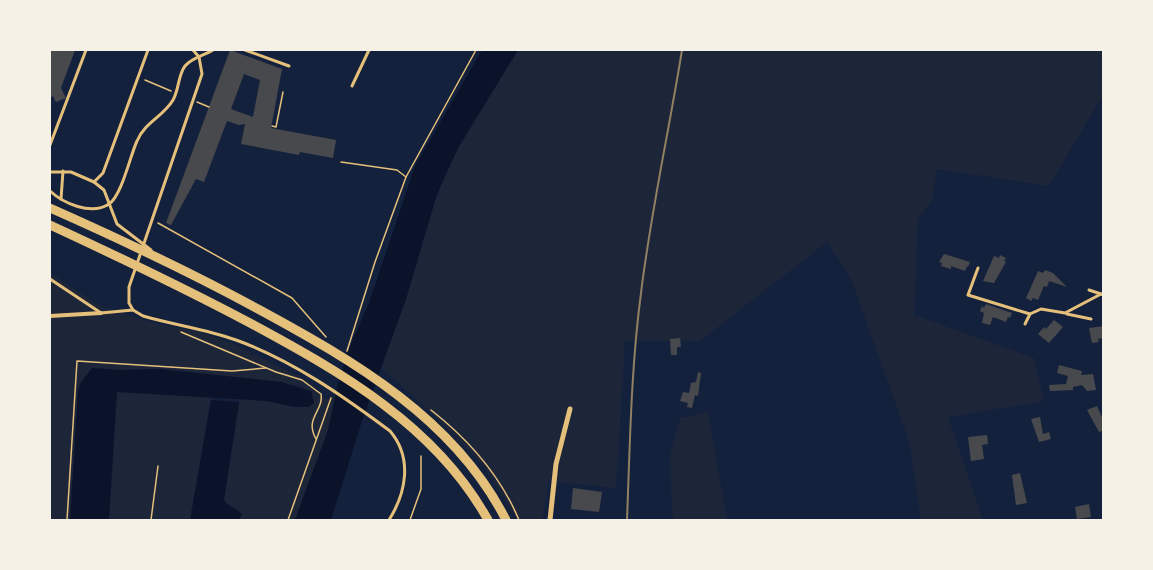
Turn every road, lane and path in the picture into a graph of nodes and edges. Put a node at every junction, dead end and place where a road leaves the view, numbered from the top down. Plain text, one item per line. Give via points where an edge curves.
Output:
1 (86, 50) edge
2 (148, 50) edge
3 (193, 50) edge
4 (213, 50) edge
5 (246, 50) edge
6 (369, 50) edge
7 (476, 50) edge
8 (199, 57) junction
9 (289, 66) dead end
10 (352, 86) dead end
11 (283, 92) dead end
12 (272, 126) dead end
13 (50, 145) edge
14 (340, 162) dead end
15 (63, 171) junction
16 (50, 172) edge
17 (406, 177) junction
18 (94, 182) junction
19 (50, 190) edge
20 (62, 200) junction
21 (110, 203) junction
22 (50, 208) edge
23 (151, 219) junction
24 (50, 225) edge
25 (134, 242) junction
26 (978, 268) dead end
27 (50, 279) edge
28 (1089, 290) dead end
29 (1102, 295) edge
30 (133, 310) junction
31 (101, 313) junction
32 (1065, 313) junction
33 (1029, 314) junction
34 (50, 316) edge
35 (1091, 319) dead end
36 (1025, 324) dead end
37 (181, 332) dead end
38 (327, 337) dead end
39 (346, 354) dead end
40 (266, 368) junction
41 (332, 394) dead end
42 (570, 409) dead end
43 (317, 440) junction
44 (421, 456) dead end
45 (158, 466) dead end
46 (67, 520) edge
47 (151, 520) edge
48 (288, 520) edge
49 (390, 520) edge
50 (410, 520) edge
51 (488, 520) edge
52 (506, 520) edge
53 (550, 520) edge

1 - 13 lane
2 - 18 lane via 103,173
3 - 8 lane
4 - 8 lane
5 - 9 lane
6 - 10 lane
7 - 17 path
8 - 21 lane via 186,65 168,107 146,126
8 - 23 lane via 202,74
11 - 12 path via 276,127
14 - 17 path via 397,170
15 - 16 lane
15 - 18 lane
15 - 20 lane
17 - 39 path
18 - 21 lane via 104,190
19 - 20 lane
20 - 21 lane via 83,208
21 - 25 lane via 117,224
22 - 25 main road
23 - 30 lane via 129,287
23 - 38 path via 292,298
24 - 51 main road via 212,302 324,364 386,406 423,438 456,472
25 - 52 main road via 330,350 395,392 465,458
26 - 33 lane via 968,295
27 - 31 lane
28 - 29 lane
29 - 32 lane
30 - 31 lane
30 - 49 lane via 156,320 237,340 279,359 375,420 397,440 405,461 406,477
31 - 34 street
32 - 33 lane via 1041,309
32 - 35 lane
33 - 36 lane
37 - 40 path
40 - 43 path via 302,380 321,394 312,423
40 - 46 path via 231,371 77,361
41 - 43 path
42 - 53 street via 556,464
43 - 48 path
44 - 50 path via 421,489
45 - 47 path

